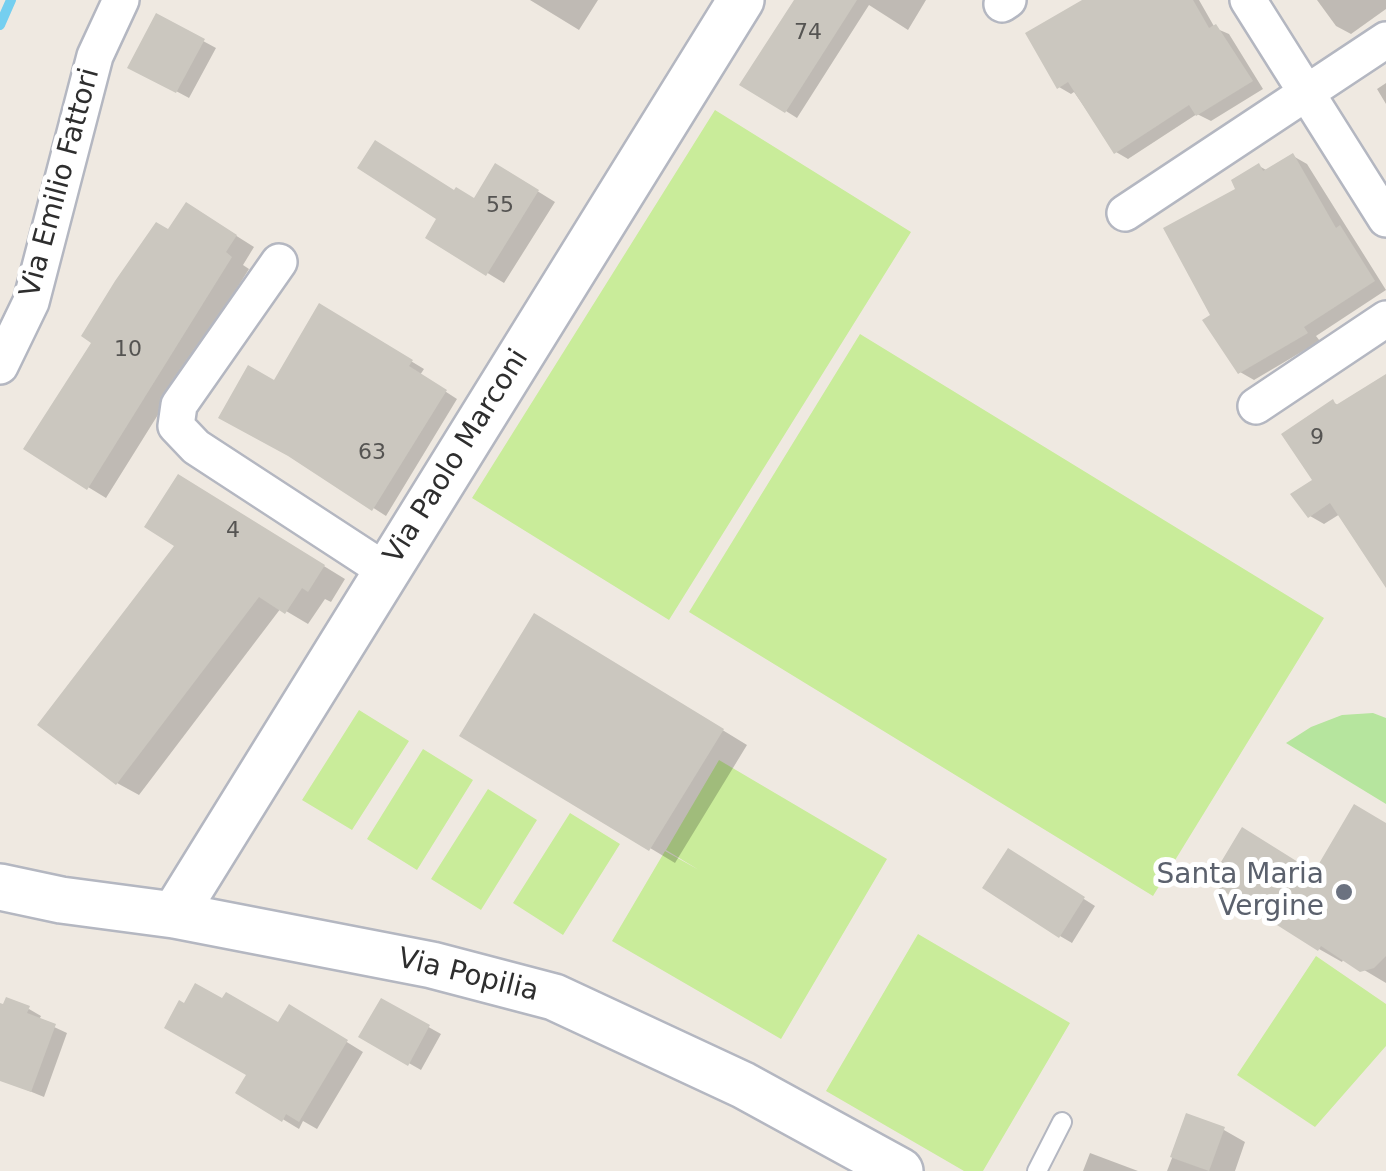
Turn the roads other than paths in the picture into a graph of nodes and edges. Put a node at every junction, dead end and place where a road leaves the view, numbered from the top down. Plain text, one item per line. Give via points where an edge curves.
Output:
1 (122, 0) edge
2 (740, 0) edge
3 (1248, 0) edge
4 (1386, 40) edge
5 (1309, 93) junction
6 (1125, 213) dead end
7 (1386, 219) edge
8 (279, 262) dead end
9 (1386, 319) edge
10 (0, 366) edge
11 (1256, 406) dead end
12 (386, 571) junction
13 (0, 888) edge
14 (174, 915) junction
15 (1062, 1122) dead end
16 (900, 1171) edge
17 (1037, 1171) edge

1 - 10 street, Via Emilio Fattori via 95,56 31,302
2 - 12 street, Via Paolo Marconi
3 - 5 street
4 - 5 street
5 - 6 street
5 - 7 street
8 - 12 street via 180,405 176,426 196,447
9 - 11 street
12 - 14 street, Via Paolo Marconi
13 - 14 street, Via Popilia
14 - 16 street, Via Popilia via 432,965 554,997 743,1085
15 - 17 lane

